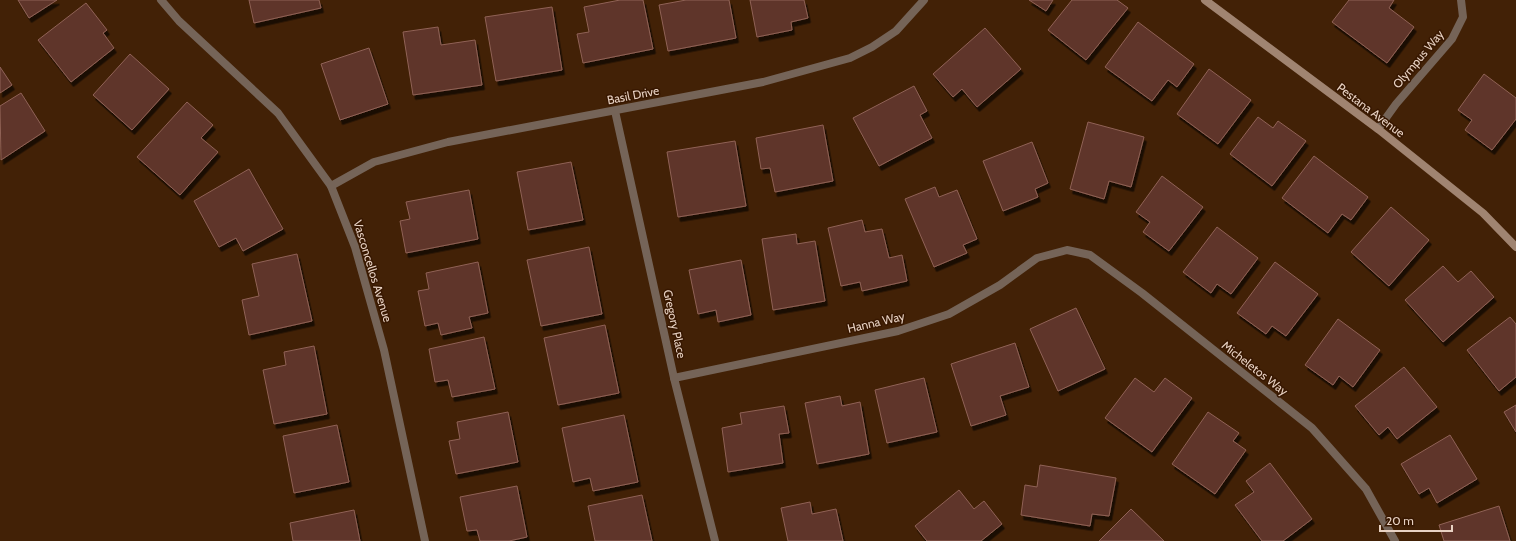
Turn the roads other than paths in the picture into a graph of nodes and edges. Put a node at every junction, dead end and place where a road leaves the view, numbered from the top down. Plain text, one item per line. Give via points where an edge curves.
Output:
1 (161, 0) edge
2 (924, 0) edge
3 (1205, 0) edge
4 (1462, 0) edge
5 (615, 111) junction
6 (1378, 129) junction
7 (331, 186) junction
8 (1516, 247) edge
9 (1067, 250) joint
10 (674, 378) junction
11 (425, 541) edge
12 (715, 541) edge
13 (1395, 541) edge

1 - 7 street, Vasconcellos Avenue via 278,113
2 - 5 street, Basil Drive via 896,31 872,48 850,58 763,82
3 - 6 street, Pestana Avenue
4 - 6 street, Olympus Way via 1463,17 1452,39
5 - 7 street, Basil Drive via 448,142 374,162
5 - 10 street, Gregory Place
6 - 8 street, Pestana Avenue via 1483,213
7 - 11 street, Vasconcellos Avenue via 355,247 384,350
9 - 10 street, Hanna Way via 1037,258 1000,285 950,314 898,330
9 - 13 street, Micheletos Way via 1090,255 1312,428 1366,489
10 - 12 street, Gregory Place

